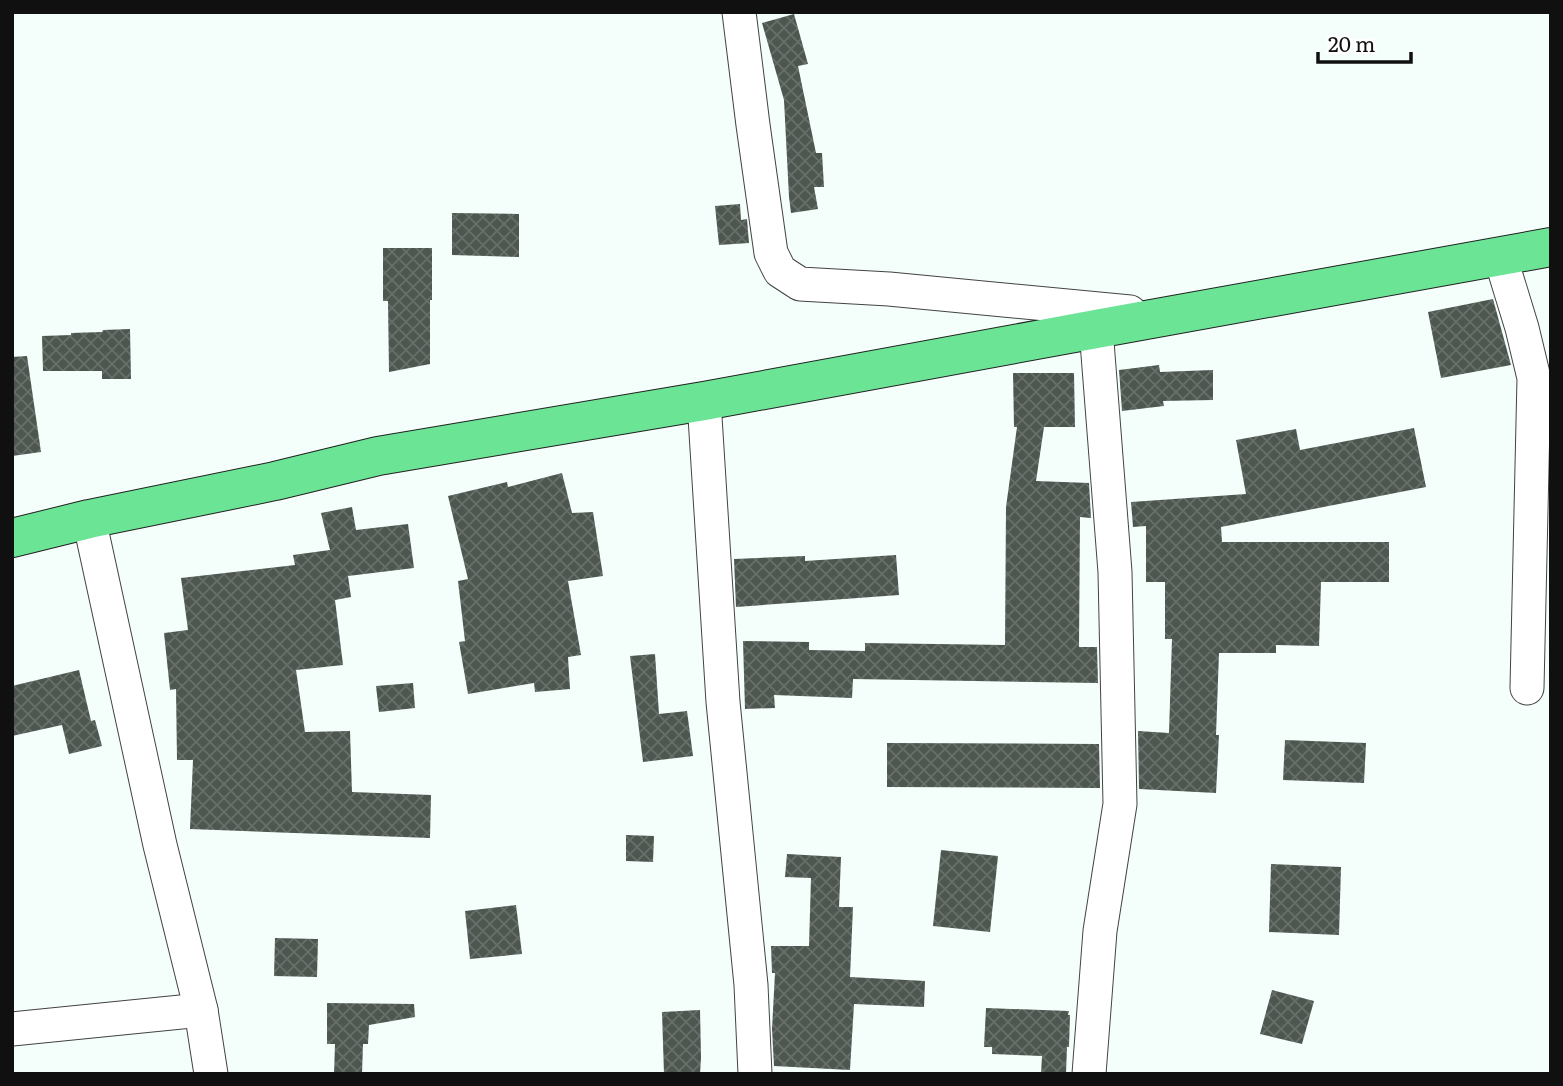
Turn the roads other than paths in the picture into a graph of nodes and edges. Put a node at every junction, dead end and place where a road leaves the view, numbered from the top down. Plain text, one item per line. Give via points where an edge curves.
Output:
1 (739, 12) edge
2 (1551, 247) edge
3 (1500, 256) junction
4 (1167, 316) junction
5 (1096, 328) junction
6 (704, 401) junction
7 (89, 519) junction
8 (12, 538) edge
9 (1527, 688) dead end
10 (201, 1010) junction
11 (12, 1029) edge
12 (211, 1074) edge
13 (755, 1074) edge
14 (1089, 1074) edge

1 - 4 street via 771,253 780,271 800,284
2 - 3 highway
3 - 4 highway
3 - 9 street via 1534,378
4 - 5 highway
5 - 6 highway
5 - 14 street via 1115,572 1119,804 1100,931
6 - 7 highway via 378,456
6 - 13 street via 723,702 751,985
7 - 8 highway
7 - 10 street
10 - 11 street
10 - 12 street

